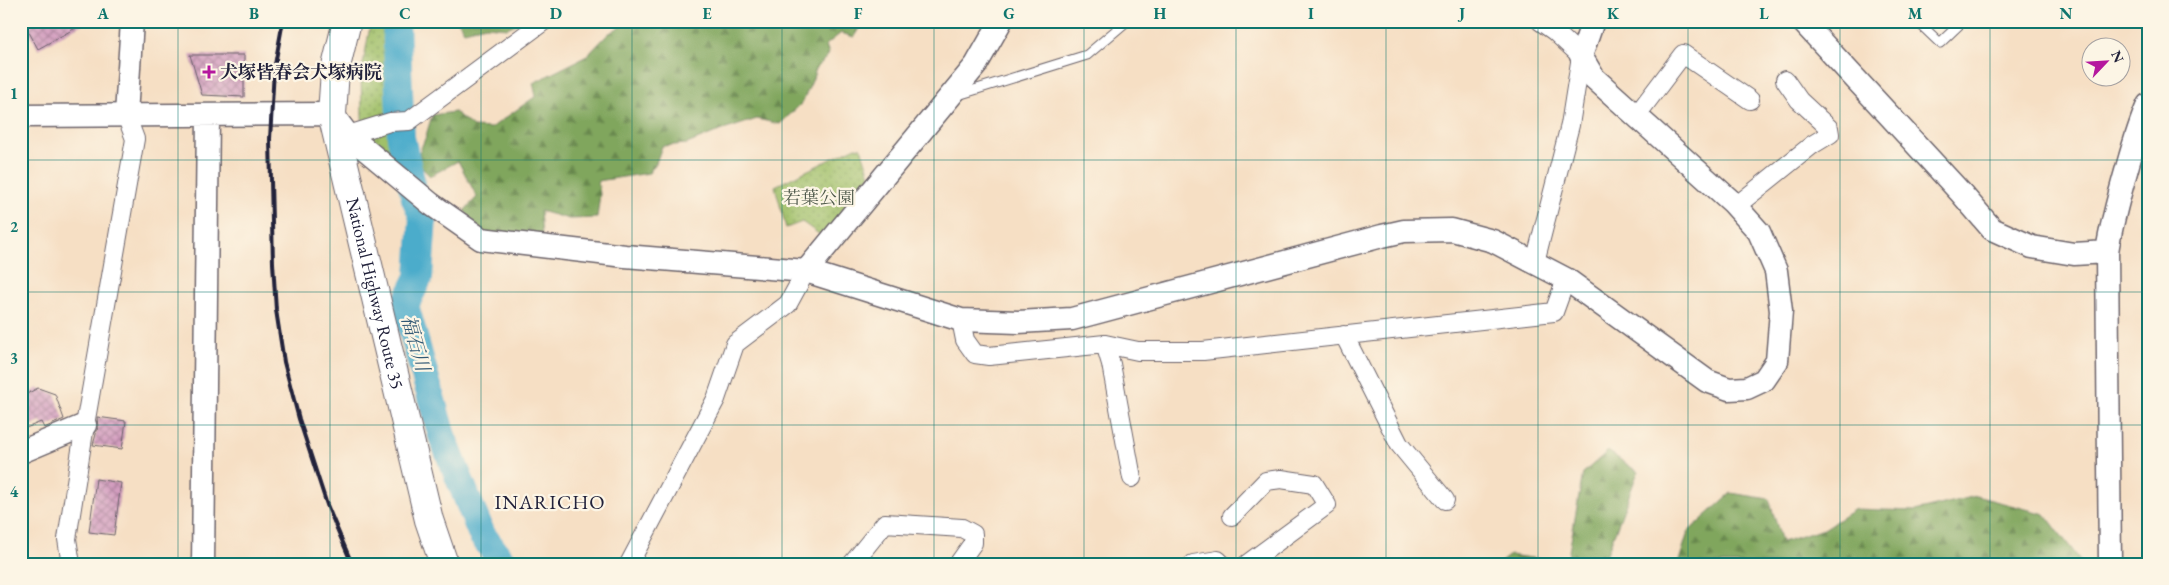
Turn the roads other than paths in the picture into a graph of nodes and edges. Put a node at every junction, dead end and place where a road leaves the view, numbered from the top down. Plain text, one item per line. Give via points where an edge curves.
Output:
1 (132, 21) edge
2 (347, 21) edge
3 (544, 21) edge
4 (1001, 21) edge
5 (1127, 21) edge
6 (1540, 21) edge
7 (1593, 21) edge
8 (1802, 21) edge
9 (1917, 21) edge
10 (1963, 21) edge
11 (1580, 56) junction
12 (1785, 80) dead end
13 (949, 98) junction
14 (1750, 100) dead end
15 (2148, 105) edge
16 (332, 114) junction
17 (126, 115) junction
18 (21, 116) edge
19 (208, 116) junction
20 (1636, 116) junction
21 (348, 135) junction
22 (1736, 206) junction
23 (2107, 252) junction
24 (1535, 262) junction
25 (806, 271) junction
26 (1566, 279) junction
27 (960, 320) junction
28 (1344, 334) junction
29 (1105, 344) junction
30 (85, 425) junction
31 (21, 452) edge
32 (1132, 478) dead end
33 (1445, 500) dead end
34 (1232, 516) dead end
35 (71, 564) edge
36 (202, 564) edge
37 (444, 564) edge
38 (629, 564) edge
39 (852, 564) edge
40 (958, 564) edge
41 (1193, 564) edge
42 (1222, 564) edge
43 (1246, 564) edge
44 (2110, 564) edge

1 - 17 street
2 - 16 highway, National Highway Route 35 via 335,71
3 - 21 street via 409,121 390,122
4 - 13 street via 976,65
5 - 13 lane via 1087,55
6 - 11 street
7 - 11 street
8 - 23 street via 1992,229 2032,247 2074,254
9 - 10 lane via 1940,44
11 - 20 street via 1594,78
11 - 24 street via 1570,125
12 - 22 street via 1799,100 1829,128 1830,134
13 - 25 street
14 - 20 street via 1683,54
15 - 23 street via 2140,122 2110,230
16 - 19 street
16 - 21 street
16 - 37 highway, National Highway Route 35 via 429,520
17 - 18 street
17 - 19 street
17 - 30 street via 135,139
19 - 36 street
20 - 22 street
21 - 25 street via 431,204 481,239
22 - 26 street via 1759,232 1776,270 1781,311 1777,362 1764,380 1747,388 1729,389 1707,381
23 - 44 street
24 - 26 street
24 - 27 street via 1492,241 1452,230 1404,231 1072,320
25 - 27 street
25 - 38 street via 788,304 735,344 716,399
26 - 28 street via 1554,312
27 - 29 street via 965,340 975,354 989,356
28 - 29 street via 1203,351 1138,351
28 - 33 street via 1399,444
29 - 32 street via 1112,364
30 - 31 street
30 - 35 street via 67,538
34 - 43 street via 1266,481 1281,479 1314,484 1327,505
39 - 40 street via 885,523 962,528 973,534 973,543
41 - 42 street via 1218,560

